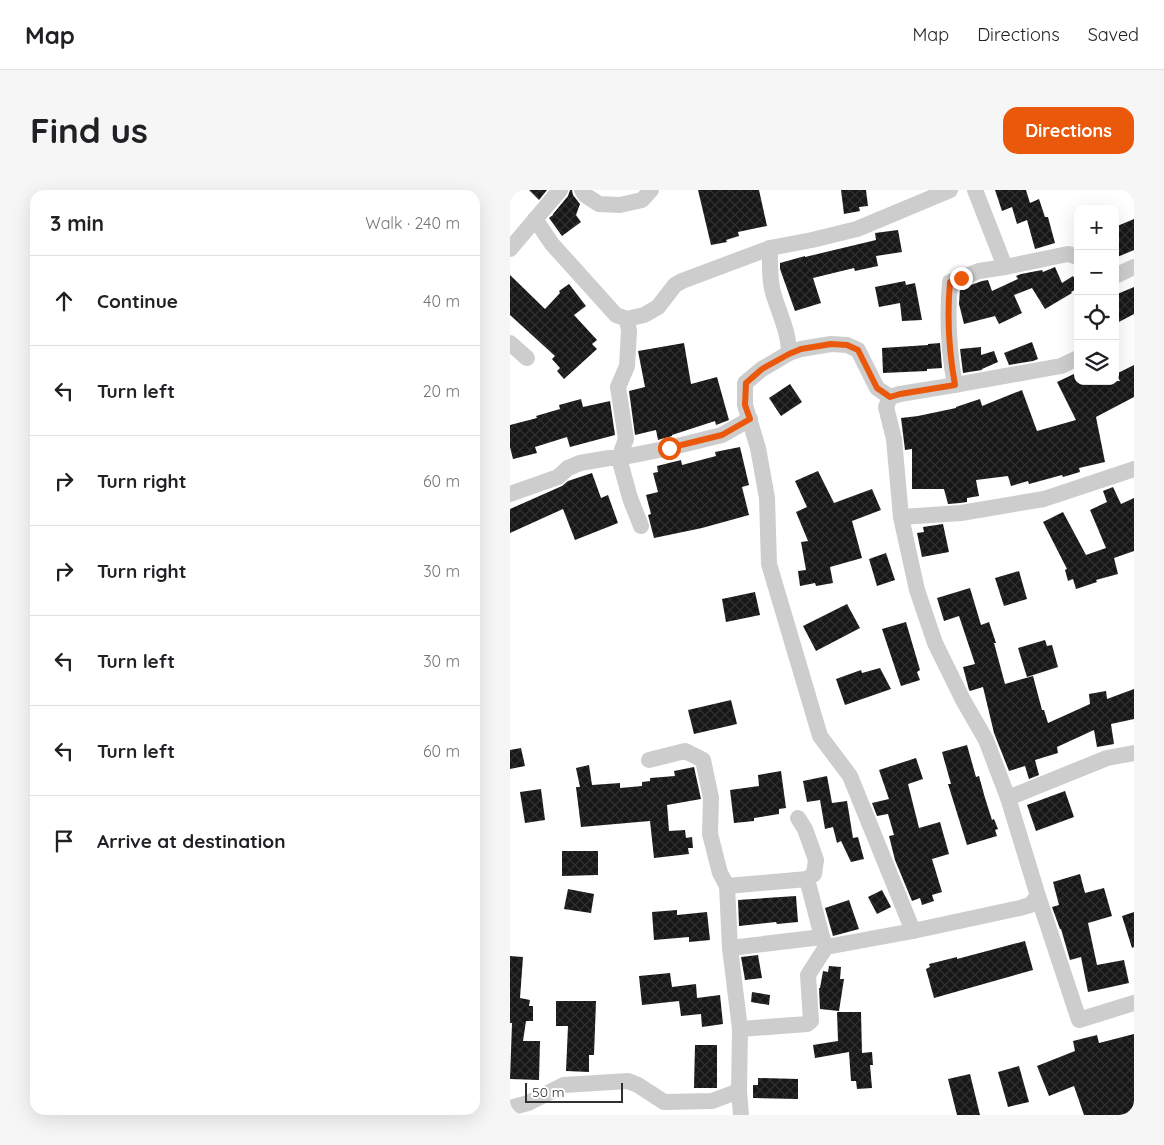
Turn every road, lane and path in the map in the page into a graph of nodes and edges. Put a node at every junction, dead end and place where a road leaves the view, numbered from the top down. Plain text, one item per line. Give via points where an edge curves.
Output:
1 (560, 190) edge
2 (582, 190) edge
3 (651, 190) edge
4 (950, 190) edge
5 (975, 190) edge
6 (535, 219) junction
7 (770, 248) junction
8 (510, 249) edge
9 (1074, 256) edge
10 (1005, 267) junction
11 (1134, 267) edge
12 (1119, 274) edge
13 (627, 319) junction
14 (510, 343) edge
15 (789, 354) junction
16 (527, 358) dead end
17 (1074, 360) edge
18 (955, 385) junction
19 (890, 397) junction
20 (750, 419) junction
21 (620, 458) junction
22 (1134, 469) edge
23 (510, 494) edge
24 (901, 517) junction
25 (641, 526) dead end
26 (1134, 753) edge
27 (648, 760) dead end
28 (1008, 798) junction
29 (798, 818) dead end
30 (807, 879) junction
31 (727, 886) junction
32 (1038, 896) junction
33 (913, 931) junction
34 (824, 942) junction
35 (730, 948) junction
36 (1134, 1003) edge
37 (740, 1029) junction
38 (740, 1091) junction
39 (510, 1108) edge
40 (741, 1115) edge

1 - 6 street
2 - 3 street via 585,196 599,204 620,205 642,200
4 - 7 street via 856,229
5 - 10 street
6 - 8 street
6 - 13 street via 552,244 616,315
7 - 13 street via 682,281 658,307
7 - 15 street via 773,294 784,324
9 - 10 street via 1068,254
10 - 18 street via 979,271 950,282 949,332
11 - 12 street
13 - 21 street via 626,366 618,387 626,439
14 - 16 street
15 - 19 street via 831,344 847,345 858,350 877,388
15 - 20 street via 762,369 746,383 745,405
17 - 18 street via 1061,366
18 - 19 street
19 - 24 street via 886,407 894,439
20 - 21 street via 722,435
20 - 33 street via 767,498 769,564 820,736 850,776
21 - 23 street via 580,463 558,477
21 - 25 street
22 - 24 street via 1044,499 961,513
24 - 28 street via 917,590 935,643 986,740
26 - 28 street via 1107,758
27 - 31 street via 685,751 703,760 711,798 710,834 720,873
28 - 32 street
29 - 30 street via 816,860 814,874
30 - 31 street
30 - 34 street
31 - 35 street
32 - 33 street via 1030,905 1020,908
32 - 36 street via 1079,1020
33 - 34 street
34 - 35 street
34 - 37 street via 808,976 811,1021 807,1024
35 - 37 street
37 - 38 street
38 - 39 street via 712,1101 664,1102 628,1082 564,1085
38 - 40 street

